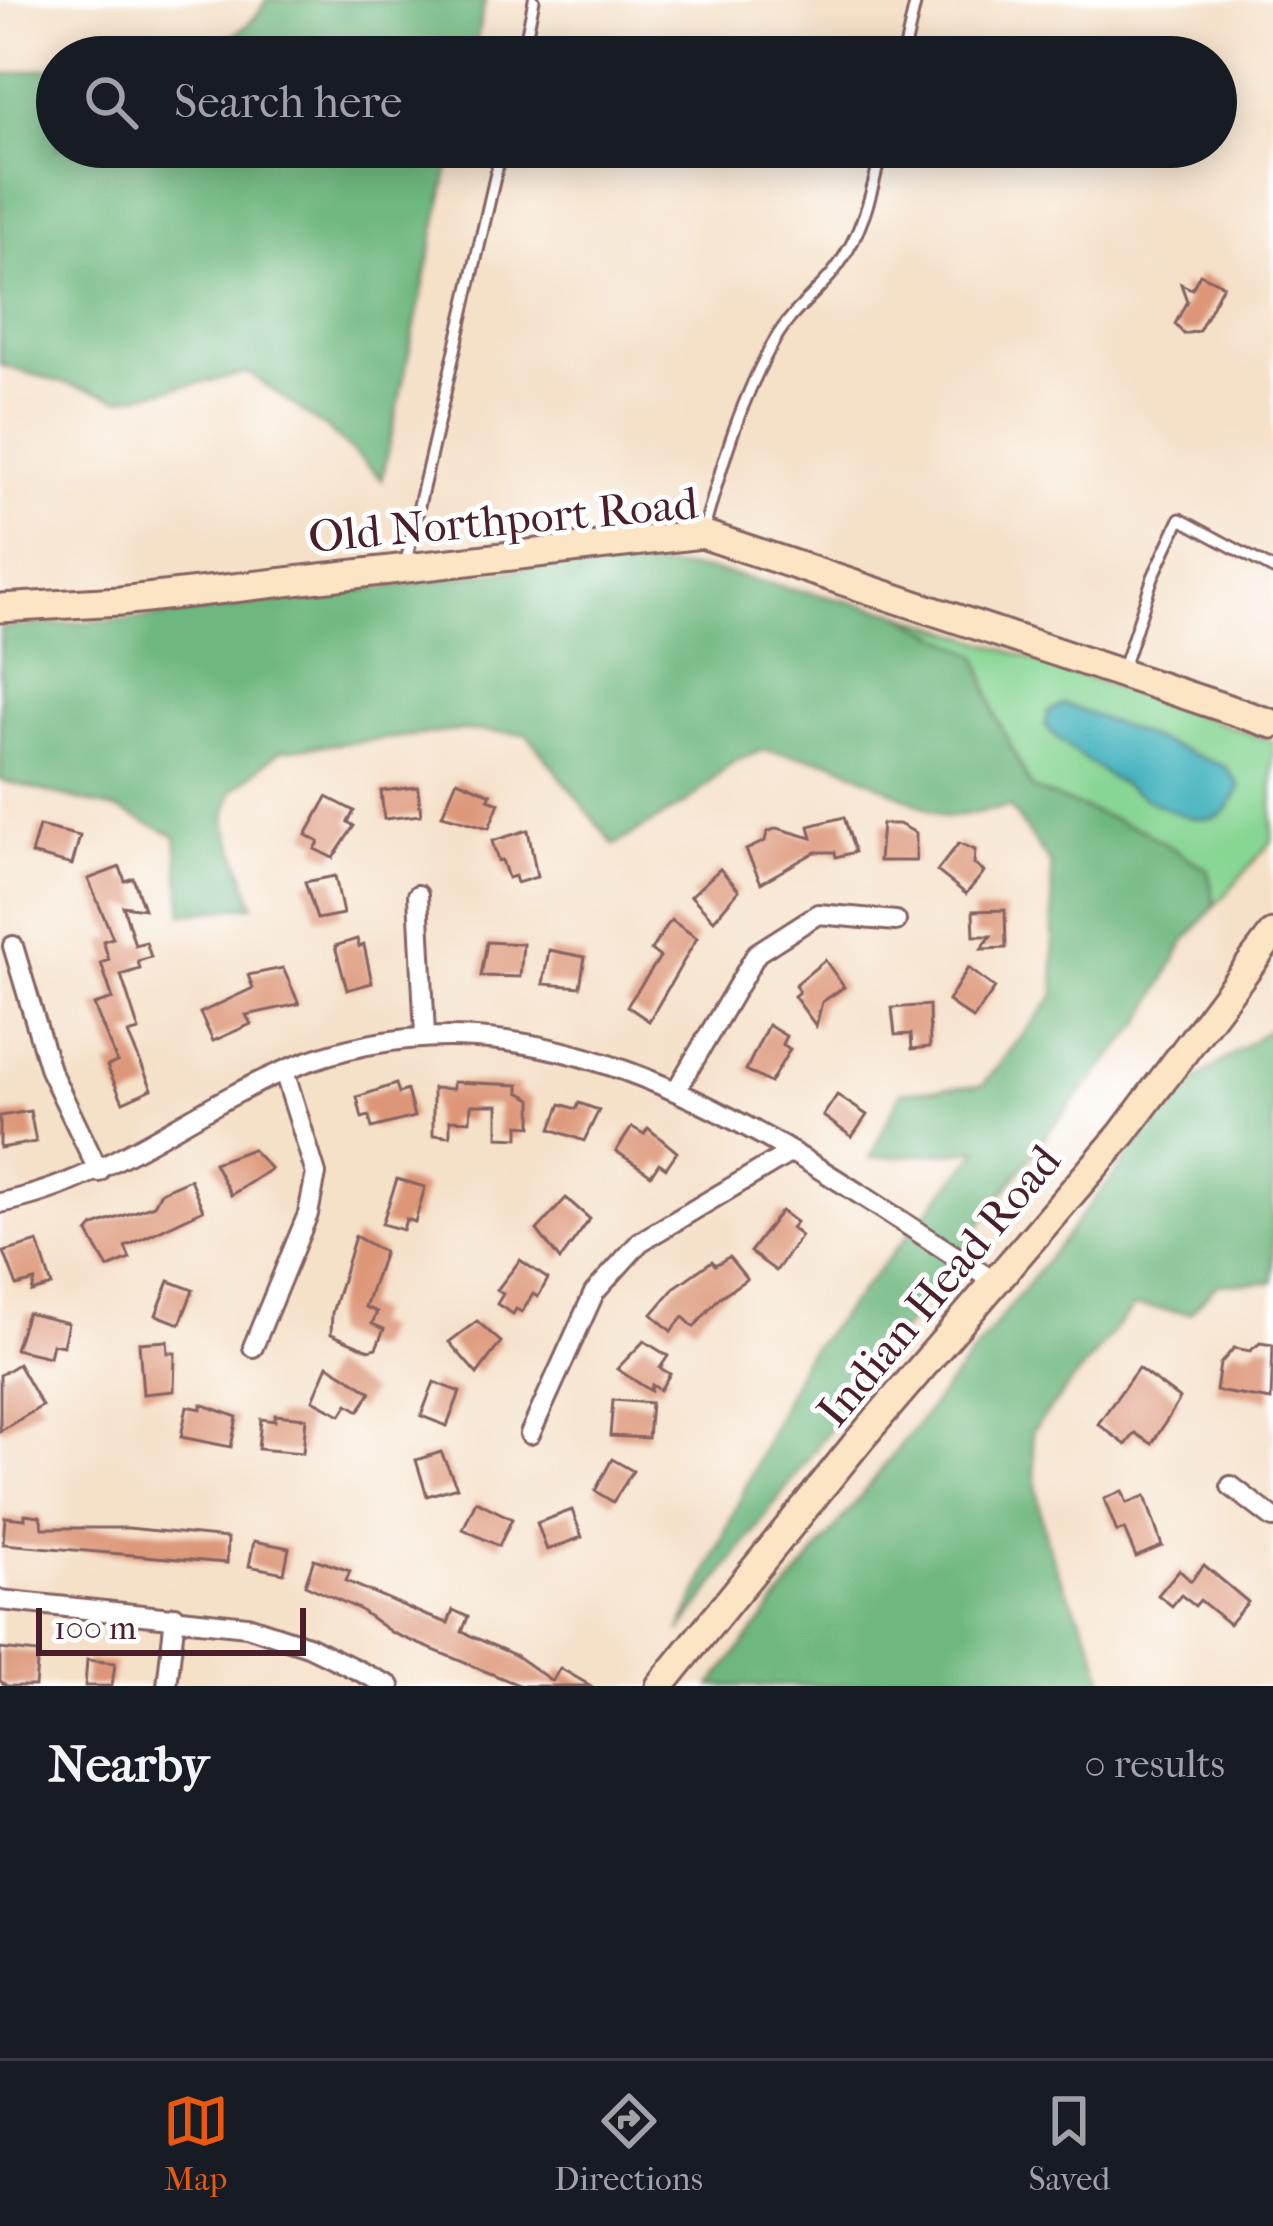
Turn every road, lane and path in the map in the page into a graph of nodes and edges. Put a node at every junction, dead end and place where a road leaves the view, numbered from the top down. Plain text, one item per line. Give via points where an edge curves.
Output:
1 (534, 0) edge
2 (916, 0) edge
3 (526, 36) edge
4 (908, 36) edge
5 (497, 168) edge
6 (877, 168) edge
7 (702, 534) junction
8 (405, 566) junction
9 (1273, 569) edge
10 (0, 608) edge
11 (1121, 674) junction
12 (1273, 724) edge
13 (418, 895) dead end
14 (896, 921) dead end
15 (1273, 934) edge
16 (13, 946) dead end
17 (424, 1035) junction
18 (284, 1071) junction
19 (677, 1089) junction
20 (791, 1152) junction
21 (99, 1172) junction
22 (0, 1203) edge
23 (995, 1282) junction
24 (253, 1347) dead end
25 (530, 1434) dead end
26 (1231, 1486) dead end
27 (1273, 1518) edge
28 (0, 1600) edge
29 (175, 1616) junction
30 (167, 1686) edge
31 (390, 1686) edge
32 (660, 1686) edge

1 - 3 lane
2 - 4 lane
5 - 8 lane
6 - 7 lane via 852,244 777,336 761,368
7 - 8 main road, Old Northport Road
7 - 11 main road, Old Northport Road
8 - 10 main road, Old Northport Road
9 - 11 lane via 1180,519
11 - 12 main road, Old Northport Road
13 - 17 street
14 - 19 street via 818,914 757,953
15 - 23 main road, Indian Head Road via 1122,1134
16 - 21 street via 50,1070
17 - 18 street via 333,1052
17 - 19 street via 512,1037
18 - 21 street
18 - 24 street via 316,1174 308,1214
19 - 20 street
20 - 23 street
20 - 25 street via 640,1242 594,1293
21 - 22 street
23 - 32 main road, Indian Head Road
26 - 27 street
28 - 29 street
29 - 30 street
29 - 31 street via 308,1646

